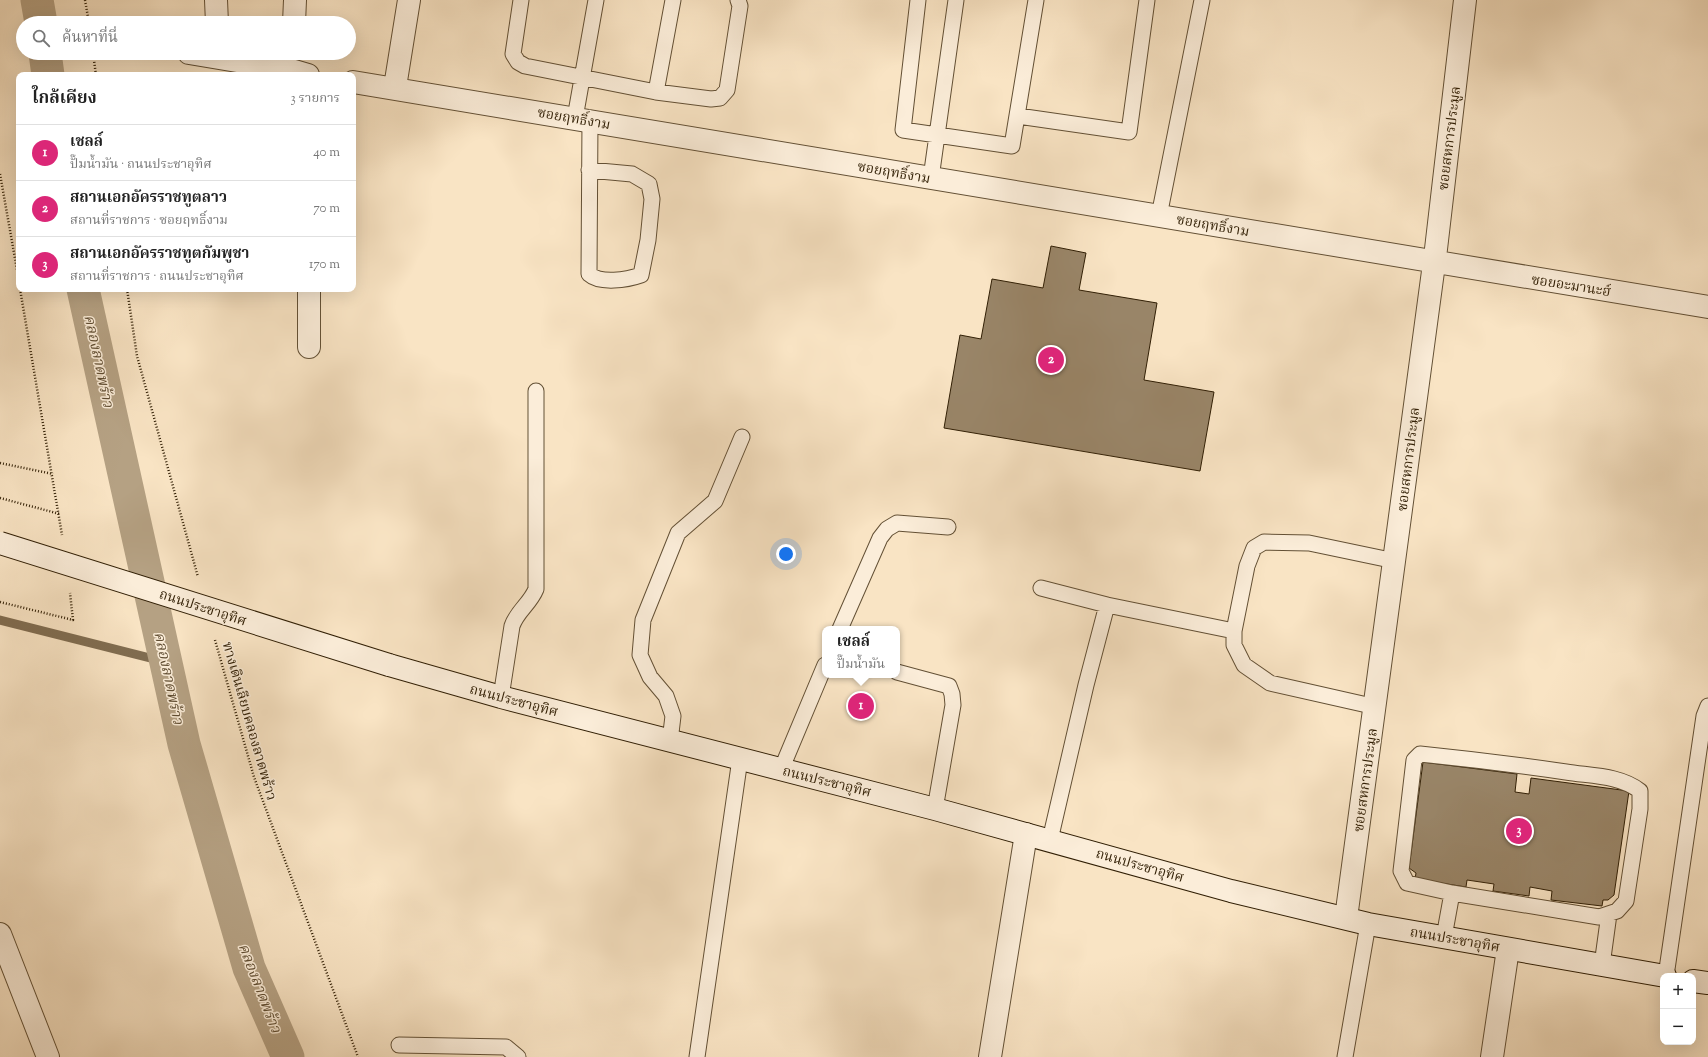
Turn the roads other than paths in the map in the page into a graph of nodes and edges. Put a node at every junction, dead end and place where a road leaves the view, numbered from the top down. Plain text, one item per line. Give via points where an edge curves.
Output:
1 (216, 0) edge
2 (295, 0) edge
3 (409, 0) edge
4 (521, 0) edge
5 (596, 0) edge
6 (673, 0) edge
7 (738, 0) edge
8 (918, 0) edge
9 (956, 0) edge
10 (1036, 0) edge
11 (1147, 0) edge
12 (1202, 0) edge
13 (1465, 0) edge
14 (217, 16) edge
15 (294, 16) edge
16 (254, 60) edge
17 (297, 66) edge
18 (582, 78) junction
19 (356, 82) edge
20 (395, 88) junction
21 (656, 92) junction
22 (1018, 116) junction
23 (582, 119) junction
24 (937, 135) junction
25 (589, 170) junction
26 (931, 178) junction
27 (1159, 216) junction
28 (1434, 262) junction
29 (309, 292) edge
30 (1708, 307) edge
31 (309, 347) dead end
32 (536, 391) dead end
33 (742, 437) dead end
34 (948, 527) dead end
35 (0, 543) edge
36 (1395, 561) junction
37 (1041, 588) dead end
38 (1107, 605) junction
39 (841, 626) edge
40 (1234, 631) junction
41 (822, 672) edge
42 (900, 673) edge
43 (501, 696) junction
44 (1708, 706) edge
45 (1376, 707) junction
46 (670, 741) junction
47 (740, 759) junction
48 (781, 770) junction
49 (935, 809) junction
50 (1026, 834) junction
51 (1050, 840) junction
52 (1452, 893) junction
53 (1609, 914) junction
54 (1346, 918) junction
55 (1368, 924) junction
56 (0, 934) edge
57 (1444, 937) junction
58 (1508, 949) junction
59 (1602, 965) junction
60 (1665, 973) edge
61 (1660, 975) edge
62 (1696, 981) edge
63 (1708, 983) edge
64 (399, 1045) dead end
65 (48, 1057) edge
66 (518, 1057) edge
67 (697, 1057) edge
68 (990, 1057) edge
69 (1345, 1057) edge
70 (1492, 1057) edge

1 - 14 street
2 - 15 street
3 - 20 street
4 - 18 lane via 513,54 518,62 525,66
5 - 18 lane
6 - 21 lane
7 - 21 lane via 740,6 728,90 720,98 711,99
8 - 24 lane via 903,130
9 - 24 lane
10 - 22 lane
11 - 22 lane via 1129,132
12 - 27 lane
13 - 28 street, ซอยสหการประมูล
16 - 17 street
18 - 21 lane
18 - 23 lane
19 - 20 street, ซอยฤทธิ์งาม
20 - 23 street, ซอยฤทธิ์งาม
22 - 24 lane via 1012,146
23 - 25 lane
23 - 26 street, ซอยฤทธิ์งาม
24 - 26 lane
25 - 25 lane via 589,274 604,279 641,275 652,199 649,184 632,174
26 - 27 street, ซอยฤทธิ์งาม
27 - 28 street, ซอยฤทธิ์งาม
28 - 30 street, ซอยอะมานะฮ์
28 - 36 street, ซอยสหการประมูล
29 - 31 street
32 - 43 lane via 536,589 515,617 512,626
33 - 46 lane via 715,501 678,533 643,620 640,656 650,677 666,696 673,716
34 - 39 lane via 897,523 888,529 880,538
35 - 43 street, ถนนประชาอุทิศ, bridge via 389,665
36 - 40 lane via 1309,543 1264,542 1254,548 1247,566
36 - 45 street, ซอยสหการประมูล
37 - 38 lane
38 - 40 lane
38 - 51 lane via 1090,666
40 - 45 lane via 1234,645 1244,665 1270,683
41 - 48 lane
42 - 49 lane via 949,686 952,694 953,705
43 - 46 street, ถนนประชาอุทิศ
44 - 60 lane via 1704,716
45 - 54 street, ซอยสหการประมูล
46 - 47 street, ถนนประชาอุทิศ
47 - 48 street, ถนนประชาอุทิศ
47 - 67 lane
48 - 49 street, ถนนประชาอุทิศ
49 - 50 street, ถนนประชาอุทิศ
50 - 51 street, ถนนประชาอุทิศ
50 - 68 street
51 - 54 street, ถนนประชาอุทิศ via 1231,891
52 - 53 lane via 1599,917
52 - 53 lane via 1407,883 1401,871 1414,760 1420,754 1614,779 1631,784 1640,791 1640,809 1626,901 1617,911
52 - 57 lane
53 - 59 lane
54 - 55 street, ถนนประชาอุทิศ
55 - 57 street, ถนนประชาอุทิศ
55 - 69 lane
56 - 65 street
57 - 58 street, ถนนประชาอุทิศ
58 - 59 street, ถนนประชาอุทิศ
58 - 70 street
59 - 61 street, ถนนประชาอุทิศ
62 - 63 street
64 - 66 lane via 506,1047

